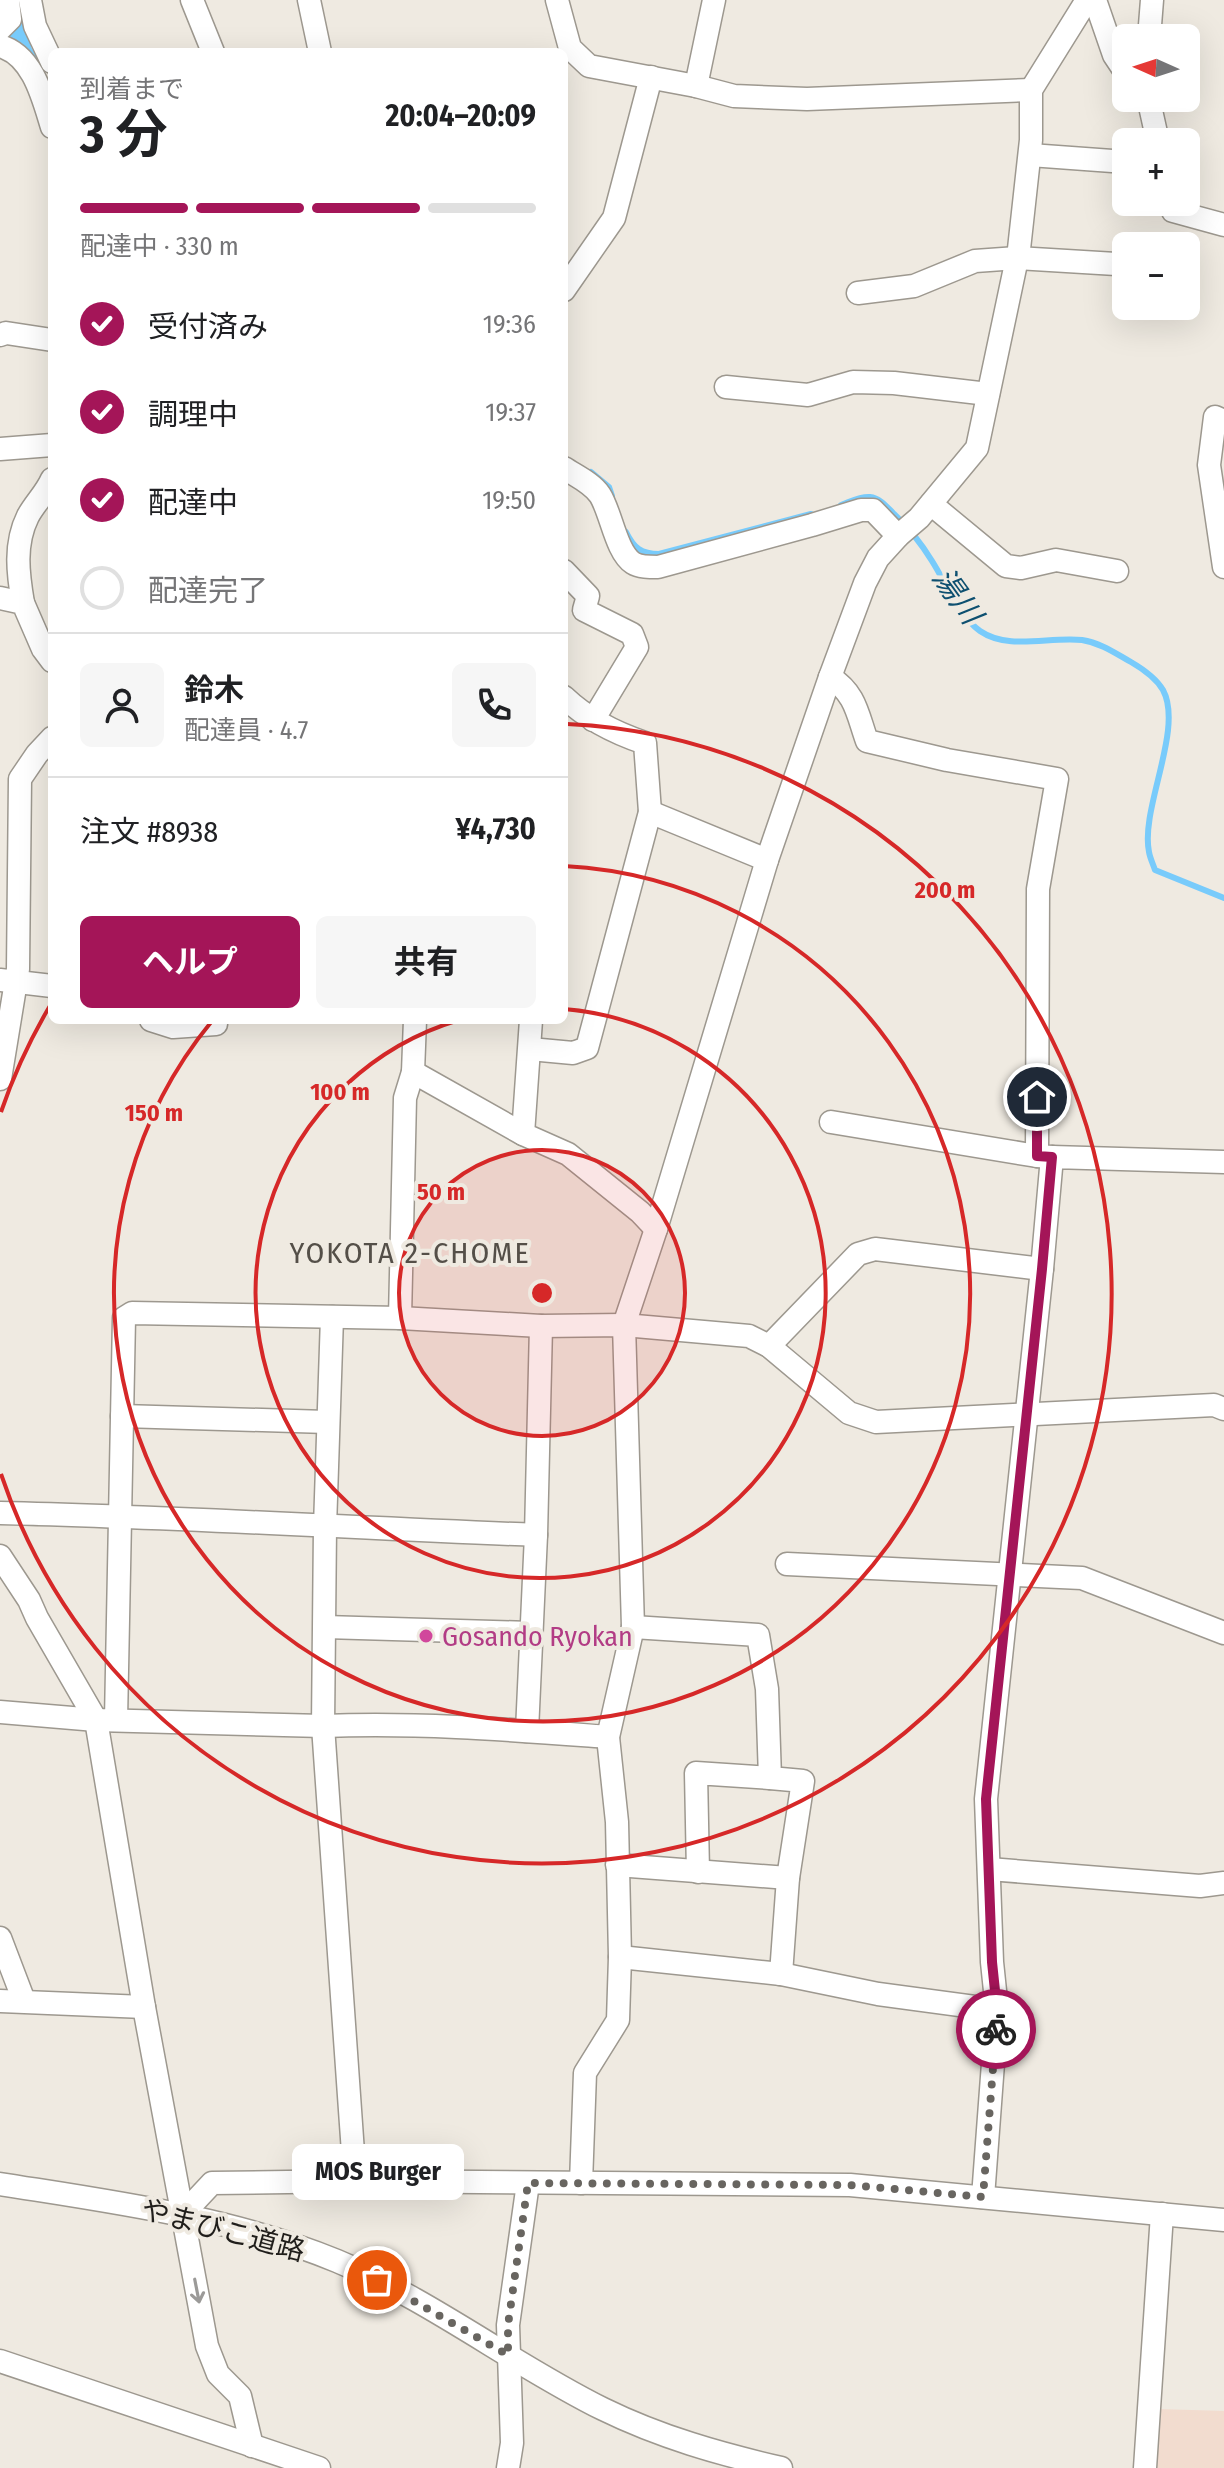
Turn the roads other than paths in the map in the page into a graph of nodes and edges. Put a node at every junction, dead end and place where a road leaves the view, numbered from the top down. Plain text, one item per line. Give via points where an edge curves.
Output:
1 (8, 0) edge
2 (192, 0) edge
3 (309, 0) edge
4 (557, 0) edge
5 (714, 0) edge
6 (1087, 0) edge
7 (1095, 0) edge
8 (1152, 0) edge
9 (35, 1) edge
10 (1150, 24) edge
11 (0, 29) edge
12 (0, 46) edge
13 (211, 48) edge
14 (319, 48) edge
15 (1112, 49) edge
16 (48, 54) edge
17 (651, 77) junction
18 (696, 86) junction
19 (1031, 90) junction
20 (48, 114) edge
21 (1030, 155) junction
22 (1112, 161) edge
23 (1191, 216) edge
24 (1224, 225) edge
25 (1017, 258) junction
26 (1112, 264) edge
27 (568, 278) edge
28 (858, 293) dead end
29 (0, 335) edge
30 (48, 339) edge
31 (726, 387) dead end
32 (988, 394) junction
33 (1224, 421) edge
34 (48, 445) edge
35 (0, 449) edge
36 (568, 471) edge
37 (48, 485) edge
38 (931, 504) junction
39 (898, 536) junction
40 (9, 543) edge
41 (1224, 567) edge
42 (1117, 571) dead end
43 (568, 575) edge
44 (0, 598) edge
45 (23, 603) junction
46 (48, 656) edge
47 (830, 677) junction
48 (568, 701) edge
49 (593, 720) junction
50 (48, 742) edge
51 (650, 812) junction
52 (9, 837) edge
53 (767, 860) junction
54 (8, 981) edge
55 (48, 986) edge
56 (164, 1024) edge
57 (216, 1024) edge
58 (415, 1024) edge
59 (531, 1024) edge
60 (530, 1049) junction
61 (413, 1072) junction
62 (0, 1079) edge
63 (831, 1122) dead end
64 (523, 1134) junction
65 (1045, 1157) junction
66 (1224, 1162) edge
67 (656, 1229) junction
68 (1042, 1269) junction
69 (332, 1317) junction
70 (400, 1318) junction
71 (624, 1325) junction
72 (541, 1326) junction
73 (769, 1346) junction
74 (1224, 1409) edge
75 (1026, 1414) junction
76 (122, 1416) junction
77 (327, 1422) junction
78 (0, 1513) edge
79 (119, 1516) junction
80 (325, 1527) junction
81 (536, 1535) junction
82 (0, 1556) edge
83 (787, 1564) dead end
84 (1009, 1575) junction
85 (325, 1627) junction
86 (633, 1627) junction
87 (530, 1633) junction
88 (1224, 1633) edge
89 (0, 1712) edge
90 (106, 1720) junction
91 (323, 1726) junction
92 (527, 1731) junction
93 (608, 1737) junction
94 (770, 1778) junction
95 (617, 1865) junction
96 (989, 1869) junction
97 (698, 1872) junction
98 (788, 1878) junction
99 (1224, 1883) edge
100 (0, 1938) edge
101 (620, 1957) junction
102 (781, 1974) junction
103 (0, 2001) edge
104 (24, 2001) junction
105 (144, 2007) junction
106 (997, 2010) junction
107 (355, 2181) junction
108 (528, 2183) junction
109 (581, 2183) junction
110 (0, 2184) edge
111 (983, 2197) junction
112 (1162, 2214) junction
113 (182, 2215) junction
114 (1224, 2220) edge
115 (508, 2355) junction
116 (0, 2361) edge
117 (252, 2446) junction
118 (319, 2468) edge
119 (508, 2468) edge
120 (781, 2468) edge
121 (1145, 2468) edge

1 - 11 street via 10,19
2 - 13 street
3 - 14 street
4 - 17 street via 570,48 589,66
5 - 18 street
6 - 19 street
7 - 15 street
8 - 10 street
9 - 16 street via 35,26
12 - 20 street via 22,58
17 - 18 street
17 - 27 street via 614,218
18 - 19 street via 734,96 807,99
19 - 21 street
21 - 22 street
21 - 25 street
23 - 24 street
25 - 26 street
25 - 28 street via 975,261 914,286
25 - 32 street
29 - 30 street
31 - 32 street via 808,395 853,382 894,383
32 - 38 street via 977,448
33 - 41 street via 1215,417 1209,465
34 - 35 street
36 - 39 street via 595,488 624,552 632,563 644,566 658,567 861,510 873,510
37 - 40 street
38 - 39 street
38 - 42 street via 1006,566 1056,560
39 - 47 street via 865,583
40 - 45 street
43 - 49 street via 588,596 584,610 632,634 637,647
44 - 45 street
45 - 46 street
47 - 53 street
47 - 65 street via 852,699 867,741 1057,779 1038,889
48 - 49 street
49 - 51 street via 645,743
50 - 52 street via 20,779
51 - 53 street
51 - 60 street via 587,1048 573,1053
52 - 54 street
53 - 67 street
54 - 55 street
54 - 62 street
56 - 57 street
58 - 61 street
59 - 60 street
60 - 64 street
61 - 64 street
61 - 70 street via 405,1098
63 - 65 street
64 - 67 street via 568,1154
65 - 66 street
65 - 68 street
67 - 71 street
68 - 73 street via 875,1249 858,1254
68 - 75 street
69 - 70 street
69 - 76 street via 132,1313 124,1318
69 - 77 street
70 - 72 street
71 - 72 street
71 - 73 street via 749,1336
71 - 86 street
72 - 81 street
73 - 75 street via 849,1413 876,1422
74 - 75 street via 1214,1405
75 - 84 street
76 - 77 street
76 - 79 street
77 - 80 street
78 - 79 street
79 - 80 street
79 - 90 street
80 - 81 street
80 - 85 street
81 - 87 street
82 - 90 street
83 - 84 street
84 - 88 street via 1082,1578
84 - 96 street via 986,1799
85 - 87 street
85 - 91 street
86 - 93 street
86 - 94 street via 758,1635 767,1689
87 - 92 street
89 - 90 street
90 - 91 street
90 - 105 street
91 - 92 street
91 - 107 street
92 - 93 street
93 - 95 street
94 - 97 street via 696,1773
94 - 98 street via 803,1781
95 - 97 street
95 - 101 street
96 - 99 street via 1200,1886
96 - 106 street
97 - 98 street
98 - 102 street
100 - 104 street
101 - 102 street
101 - 109 street via 618,2020 585,2073
102 - 106 street
103 - 104 street
104 - 105 street
105 - 113 street
106 - 111 street
107 - 108 street
107 - 113 street via 212,2183
108 - 109 street
108 - 115 street
109 - 111 street via 850,2185
110 - 113 street, やまびこ道路
111 - 112 street
112 - 114 street
112 - 121 street
113 - 115 street, やまびこ道路 via 337,2262
113 -> 117 street via 207,2346 218,2374 240,2396
115 - 119 street
115 - 120 street, やまびこ道路 via 647,2429
116 - 117 street
117 - 118 street

